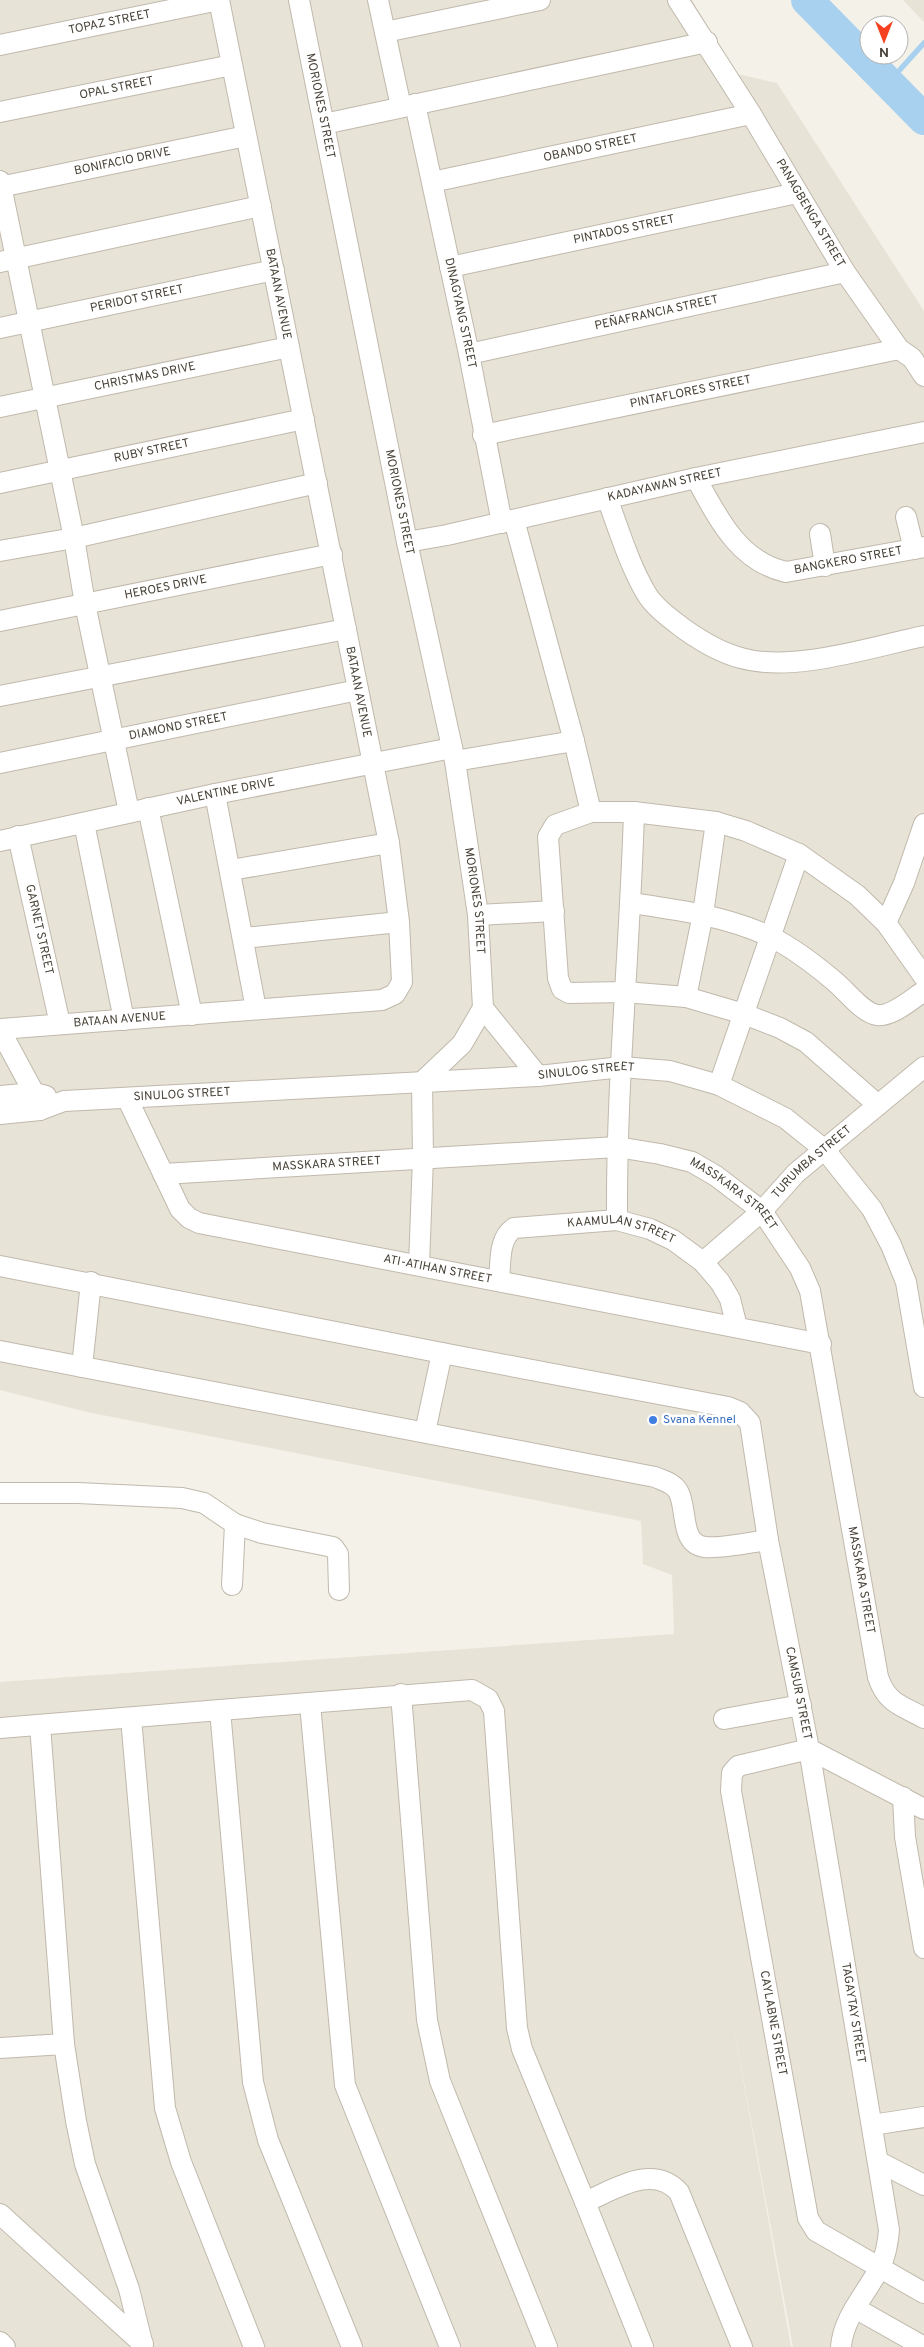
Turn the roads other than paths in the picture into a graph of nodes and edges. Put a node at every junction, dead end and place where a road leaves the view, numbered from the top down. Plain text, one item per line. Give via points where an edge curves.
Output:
1 (219, 0) edge
2 (299, 0) edge
3 (378, 0) edge
4 (540, 0) edge
5 (678, 0) edge
6 (385, 32) junction
7 (707, 42) junction
8 (0, 45) edge
9 (232, 65) junction
10 (408, 105) junction
11 (0, 112) edge
12 (751, 114) junction
13 (324, 124) junction
14 (246, 136) junction
15 (432, 182) junction
16 (0, 185) edge
17 (797, 193) junction
18 (261, 206) junction
19 (8, 260) edge
20 (450, 267) junction
21 (274, 270) junction
22 (845, 272) junction
23 (30, 322) junction
24 (0, 328) edge
25 (289, 347) junction
26 (900, 349) junction
27 (469, 354) junction
28 (924, 376) edge
29 (44, 398) junction
30 (0, 406) edge
31 (304, 419) junction
32 (924, 432) edge
33 (483, 435) junction
34 (60, 470) junction
35 (696, 478) junction
36 (0, 483) edge
37 (317, 483) junction
38 (607, 498) junction
39 (906, 517) dead end
40 (508, 521) junction
41 (820, 534) dead end
42 (74, 538) junction
43 (407, 542) junction
44 (919, 548) edge
45 (0, 551) edge
46 (332, 554) junction
47 (825, 566) junction
48 (85, 604) junction
49 (0, 621) edge
50 (346, 629) junction
51 (924, 636) edge
52 (100, 677) junction
53 (358, 690) junction
54 (0, 696) edge
55 (113, 741) junction
56 (574, 742) junction
57 (453, 754) junction
58 (0, 763) edge
59 (372, 764) junction
60 (215, 794) junction
61 (139, 810) junction
62 (590, 812) junction
63 (634, 812) junction
64 (716, 822) junction
65 (84, 823) junction
66 (924, 824) edge
67 (9, 838) edge
68 (389, 843) junction
69 (799, 854) junction
70 (231, 870) junction
71 (631, 903) junction
72 (554, 911) junction
73 (703, 914) junction
74 (478, 915) junction
75 (399, 922) junction
76 (886, 923) junction
77 (244, 938) junction
78 (771, 938) junction
79 (924, 976) edge
80 (625, 992) junction
81 (924, 992) edge
82 (686, 997) junction
83 (483, 1008) junction
84 (256, 1009) junction
85 (744, 1014) junction
86 (192, 1015) junction
87 (124, 1020) junction
88 (60, 1024) junction
89 (0, 1029) edge
90 (622, 1067) junction
91 (924, 1067) edge
92 (538, 1076) junction
93 (422, 1082) junction
94 (719, 1085) junction
95 (0, 1096) edge
96 (127, 1098) junction
97 (37, 1102) junction
98 (878, 1106) junction
99 (0, 1114) edge
100 (616, 1147) junction
101 (825, 1150) junction
102 (423, 1158) junction
103 (162, 1174) junction
104 (762, 1211) junction
105 (617, 1220) junction
106 (703, 1262) junction
107 (419, 1265) junction
108 (0, 1266) edge
109 (499, 1281) junction
110 (91, 1282) junction
111 (737, 1327) junction
112 (821, 1344) junction
113 (0, 1351) edge
114 (442, 1353) junction
115 (82, 1367) junction
116 (924, 1387) edge
117 (425, 1432) junction
118 (0, 1493) edge
119 (235, 1524) junction
120 (768, 1540) junction
121 (232, 1585) dead end
122 (339, 1590) dead end
123 (401, 1694) junction
124 (310, 1704) junction
125 (801, 1705) junction
126 (220, 1710) junction
127 (131, 1718) junction
128 (924, 1718) edge
129 (724, 1719) dead end
130 (40, 1725) junction
131 (0, 1728) edge
132 (809, 1749) junction
133 (903, 1797) junction
134 (924, 1808) edge
135 (924, 1948) edge
136 (64, 2044) junction
137 (0, 2048) edge
138 (924, 2117) edge
139 (872, 2125) junction
140 (879, 2162) junction
141 (924, 2184) edge
142 (585, 2202) junction
143 (0, 2214) edge
144 (878, 2271) junction
145 (924, 2293) edge
146 (858, 2304) junction
147 (0, 2342) edge
148 (143, 2344) edge
149 (5, 2347) edge
150 (254, 2347) edge
151 (352, 2347) edge
152 (450, 2347) edge
153 (547, 2347) edge
154 (643, 2347) edge
155 (742, 2347) edge
156 (841, 2347) edge
157 (924, 2347) edge

1 - 8 street, TOPAZ STREET
1 - 9 street, BATAAN AVENUE
2 - 13 street, MORIONES STREET
3 - 6 street, DINAGYANG STREET
4 - 6 street
5 - 7 street, PANAGBENGA STREET
6 - 10 street, DINAGYANG STREET
7 - 10 street
7 - 12 street, PANAGBENGA STREET
9 - 11 street, OPAL STREET
9 - 14 street, BATAAN AVENUE
10 - 13 street
10 - 15 street, DINAGYANG STREET
12 - 15 street, OBANDO STREET
12 - 17 street, PANAGBENGA STREET
13 - 43 street, MORIONES STREET
14 - 16 street, BONIFACIO DRIVE
14 - 18 street, BATAAN AVENUE
15 - 20 street, DINAGYANG STREET
16 - 19 street
17 - 20 street, PINTADOS STREET
17 - 22 street, PANAGBENGA STREET
18 - 19 street
18 - 21 street, BATAAN AVENUE
19 - 23 street
20 - 27 street, DINAGYANG STREET
21 - 23 street, PERIDOT STREET
21 - 25 street, BATAAN AVENUE
22 - 26 street, PANAGBENGA STREET
22 - 27 street, PEÑAFRANCIA STREET
23 - 24 street, PERIDOT STREET
23 - 29 street
25 - 29 street, CHRISTMAS DRIVE
25 - 31 street, BATAAN AVENUE
26 - 28 street, PANAGBENGA STREET via 912,358
26 - 33 street, PINTAFLORES STREET
27 - 33 street, DINAGYANG STREET
29 - 30 street, CHRISTMAS DRIVE
29 - 34 street
31 - 34 street, RUBY STREET
31 - 37 street, BATAAN AVENUE
32 - 35 street, KADAYAWAN STREET
33 - 40 street, DINAGYANG STREET
34 - 36 street, RUBY STREET
34 - 42 street
35 - 38 street, KADAYAWAN STREET
35 - 47 street, BANGKERO STREET via 723,528 748,554 768,568 786,572
37 - 42 street
37 - 46 street, BATAAN AVENUE
38 - 40 street, KADAYAWAN STREET
38 - 51 street via 647,594 671,619 704,643 741,658 776,663 806,661
39 - 44 street
40 - 43 street, KADAYAWAN STREET
40 - 56 street, DINAGYANG STREET
41 - 47 street
42 - 45 street
42 - 48 street
43 - 57 street, MORIONES STREET
44 - 47 street, BANGKERO STREET
46 - 48 street, HEROES DRIVE
46 - 50 street, BATAAN AVENUE
48 - 49 street, HEROES DRIVE
48 - 52 street
50 - 52 street
50 - 53 street, BATAAN AVENUE
52 - 54 street
52 - 55 street
53 - 55 street, DIAMOND STREET
53 - 59 street, BATAAN AVENUE
55 - 58 street, DIAMOND STREET
55 - 61 street
56 - 57 street, VALENTINE DRIVE
56 - 62 street, DINAGYANG STREET
57 - 59 street, VALENTINE DRIVE
57 - 74 street, MORIONES STREET
59 - 60 street, VALENTINE DRIVE
59 - 68 street, BATAAN AVENUE
60 - 61 street, VALENTINE DRIVE
60 - 70 street
61 - 65 street, VALENTINE DRIVE
61 - 86 street
62 - 63 street
62 - 72 street via 555,824 548,837
63 - 64 street
63 - 71 street
64 - 69 street
64 - 73 street
65 - 67 street, VALENTINE DRIVE
65 - 87 street
66 - 76 street
67 - 88 street, GARNET STREET
68 - 70 street
68 - 75 street, BATAAN AVENUE
69 - 76 street via 838,881
69 - 78 street
70 - 77 street
71 - 73 street
71 - 80 street
72 - 74 street
72 - 80 street via 558,978 562,989 569,993
73 - 78 street
73 - 82 street
74 - 83 street, MORIONES STREET
75 - 77 street
75 - 84 street, BATAAN AVENUE via 402,982 396,994 382,1000
76 - 79 street
77 - 84 street
78 - 81 street via 810,962 870,1013 889,1013
78 - 85 street
80 - 82 street
80 - 90 street
82 - 85 street
83 - 92 street
83 - 93 street via 462,1044
84 - 86 street, BATAAN AVENUE
85 - 94 street
85 - 98 street via 806,1042
86 - 87 street, BATAAN AVENUE
87 - 88 street, BATAAN AVENUE
88 - 89 street, BATAAN AVENUE
89 - 97 street
90 - 92 street, SINULOG STREET
90 - 94 street, SINULOG STREET via 670,1071
90 - 100 street
91 - 98 street, TURUMBA STREET
92 - 93 street, SINULOG STREET
93 - 96 street, SINULOG STREET
93 - 102 street
94 - 101 street, SINULOG STREET via 785,1118
95 - 97 street
96 - 97 street, SINULOG STREET
96 - 103 street, ATI-ATIHAN STREET
97 - 99 street
98 - 101 street, TURUMBA STREET
100 - 102 street, MASSKARA STREET
100 - 104 street, MASSKARA STREET via 692,1162
100 - 105 street
101 - 104 street, TURUMBA STREET via 796,1173
101 - 116 street, SINULOG STREET via 872,1209 891,1245 906,1282
102 - 103 street, MASSKARA STREET
102 - 107 street
103 - 107 street, ATI-ATIHAN STREET via 180,1208 199,1223
104 - 106 street, TURUMBA STREET
104 - 112 street, MASSKARA STREET via 800,1268 810,1291
105 - 106 street, KAAMULAN STREET via 650,1228
105 - 109 street, KAAMULAN STREET via 514,1228 506,1233 502,1246
106 - 111 street, KAAMULAN STREET via 730,1299
107 - 109 street, ATI-ATIHAN STREET
108 - 110 street, CAMSUR STREET
109 - 111 street, ATI-ATIHAN STREET
110 - 114 street, CAMSUR STREET
110 - 115 street
111 - 112 street, ATI-ATIHAN STREET
112 - 128 street, MASSKARA STREET via 878,1676 889,1698
113 - 115 street
114 - 117 street
114 - 120 street, CAMSUR STREET via 728,1407 740,1412 750,1423
115 - 117 street
117 - 120 street via 655,1477 671,1484 679,1492 688,1534 694,1544 706,1547
118 - 119 street via 182,1498 204,1504
119 - 121 street
119 - 122 street via 262,1534 333,1547 338,1554
120 - 125 street, CAMSUR STREET
123 - 124 street
123 - 142 street via 472,1690 488,1699 494,1711 517,2028 522,2049
123 - 153 street via 426,2010 433,2054 440,2081
124 - 126 street
124 - 152 street via 345,2086
125 - 129 street
125 - 132 street, CAMSUR STREET
126 - 127 street
126 - 151 street via 253,2082 268,2140
127 - 130 street
127 - 150 street via 165,2108 181,2162
130 - 131 street
130 - 136 street
132 - 133 street, CAMSUR STREET
132 - 139 street, TAGAYTAY STREET
132 - 144 street, CAYLABNE STREET via 738,1766 732,1773 731,1790 808,2218 816,2231
133 - 134 street, CAMSUR STREET
133 - 135 street via 905,1837
136 - 137 street
136 - 148 street via 85,2164 124,2274
138 - 139 street
139 - 140 street, TAGAYTAY STREET
140 - 141 street
140 - 144 street, TAGAYTAY STREET via 889,2230 888,2247
142 - 154 street
142 - 155 street via 641,2178 657,2178 672,2184 679,2192
143 - 148 street
144 - 145 street, CAYLABNE STREET
144 - 146 street, TAGAYTAY STREET
146 - 156 street, TAGAYTAY STREET via 842,2336
146 - 157 street
147 - 149 street

